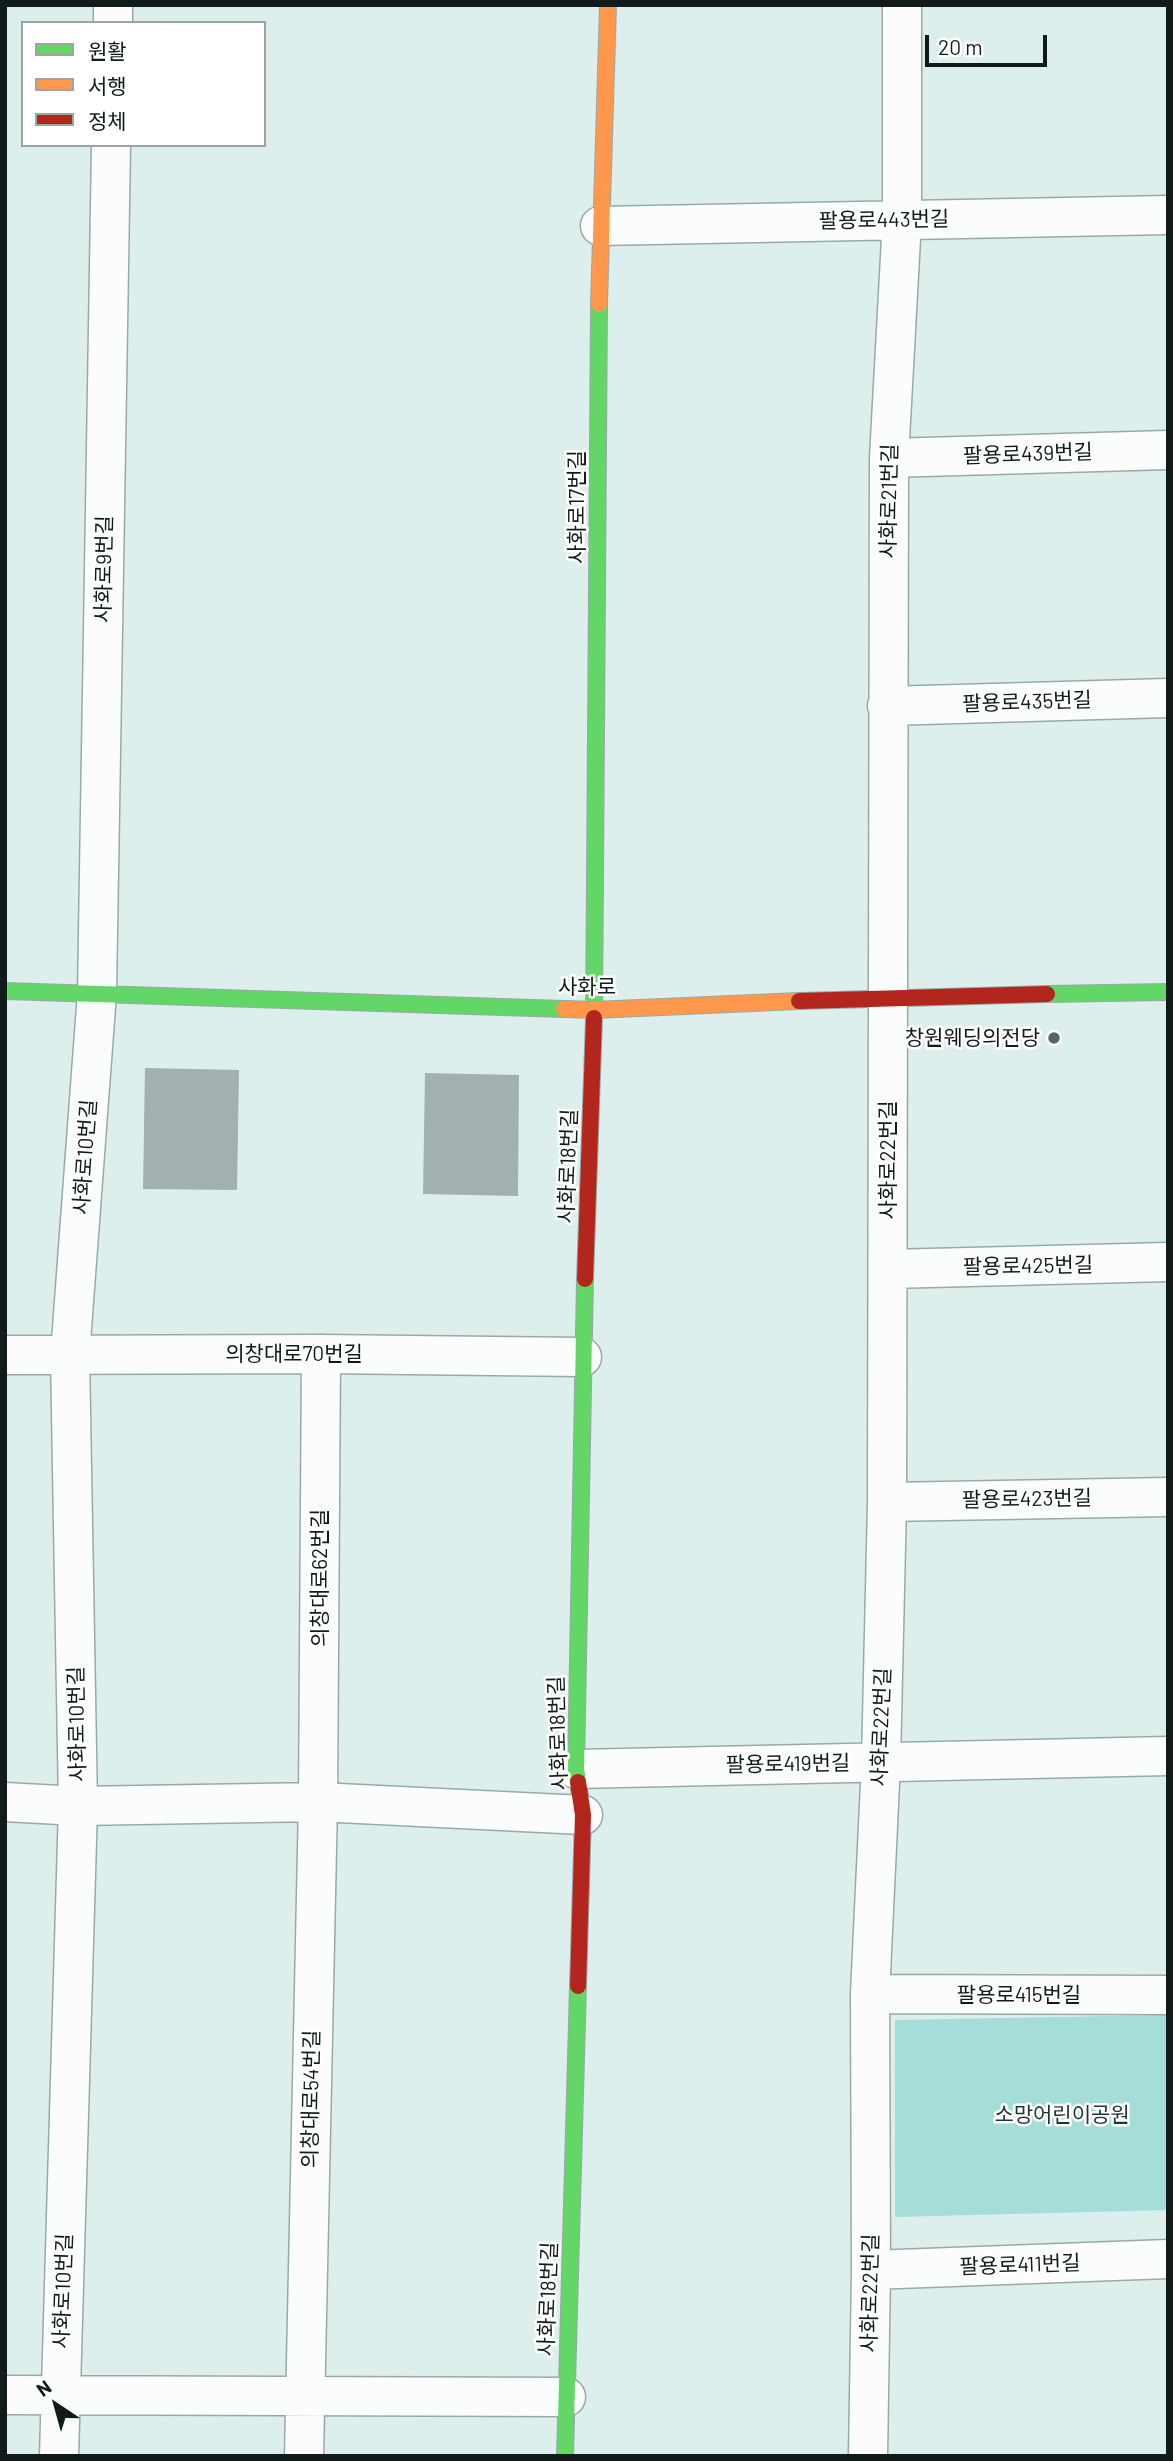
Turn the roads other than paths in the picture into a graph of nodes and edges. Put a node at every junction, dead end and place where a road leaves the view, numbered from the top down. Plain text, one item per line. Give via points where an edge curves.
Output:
1 (608, 5) edge
2 (902, 5) edge
3 (111, 147) edge
4 (1168, 215) edge
5 (902, 220) junction
6 (600, 226) junction
7 (1168, 450) edge
8 (888, 458) junction
9 (1168, 698) edge
10 (887, 706) junction
11 (5, 991) edge
12 (1168, 992) edge
13 (97, 993) junction
14 (888, 997) junction
15 (594, 1010) junction
16 (1168, 1262) edge
17 (888, 1269) junction
18 (321, 1354) junction
19 (5, 1355) edge
20 (70, 1355) junction
21 (582, 1357) junction
22 (1168, 1497) edge
23 (887, 1502) junction
24 (1168, 1756) edge
25 (881, 1762) junction
26 (576, 1769) junction
27 (5, 1802) edge
28 (318, 1802) junction
29 (78, 1806) junction
30 (583, 1815) junction
31 (870, 1994) junction
32 (1168, 1995) edge
33 (1168, 2259) edge
34 (871, 2270) junction
35 (5, 2395) edge
36 (59, 2395) junction
37 (304, 2396) junction
38 (566, 2397) junction
39 (59, 2456) edge
40 (304, 2456) edge
41 (565, 2456) edge
42 (868, 2456) edge

1 - 6 main road, 사화로17번길
2 - 5 street, 사화로21번길
3 - 13 street, 사화로9번길
4 - 5 street, 팔용로443번길
5 - 6 street, 팔용로443번길
5 - 8 street, 사화로21번길
6 - 15 main road, 사화로17번길
7 - 8 street, 팔용로439번길
8 - 10 street, 사화로21번길
9 - 10 street, 팔용로435번길
10 - 14 street, 사화로21번길
11 - 13 main road, 사화로
12 - 14 main road, 사화로
13 - 15 main road, 사화로
13 - 20 street, 사화로10번길
14 - 15 main road, 사화로
14 - 17 street, 사화로22번길
15 - 21 main road, 사화로18번길
16 - 17 street, 팔용로425번길
17 - 23 street, 사화로22번길
18 - 20 street, 의창대로70번길
18 - 21 street, 의창대로70번길
18 - 28 street, 의창대로62번길
19 - 20 street, 의창대로70번길
20 - 29 street, 사화로10번길
21 - 26 main road, 사화로18번길
22 - 23 street, 팔용로423번길
23 - 25 street, 사화로22번길
24 - 25 street, 팔용로419번길
25 - 26 street, 팔용로419번길
25 - 31 street, 사화로22번길
26 - 30 main road, 사화로18번길
27 - 29 street
28 - 29 street
28 - 30 street
28 - 37 street, 의창대로54번길
29 - 36 street, 사화로10번길
30 - 38 main road, 사화로18번길
31 - 32 street, 팔용로415번길
31 - 34 street, 사화로22번길
33 - 34 street, 팔용로411번길
34 - 42 street, 사화로22번길
35 - 36 street
36 - 37 street
36 - 39 street, 사화로10번길
37 - 38 street
37 - 40 street, 의창대로54번길
38 - 41 main road, 사화로18번길

